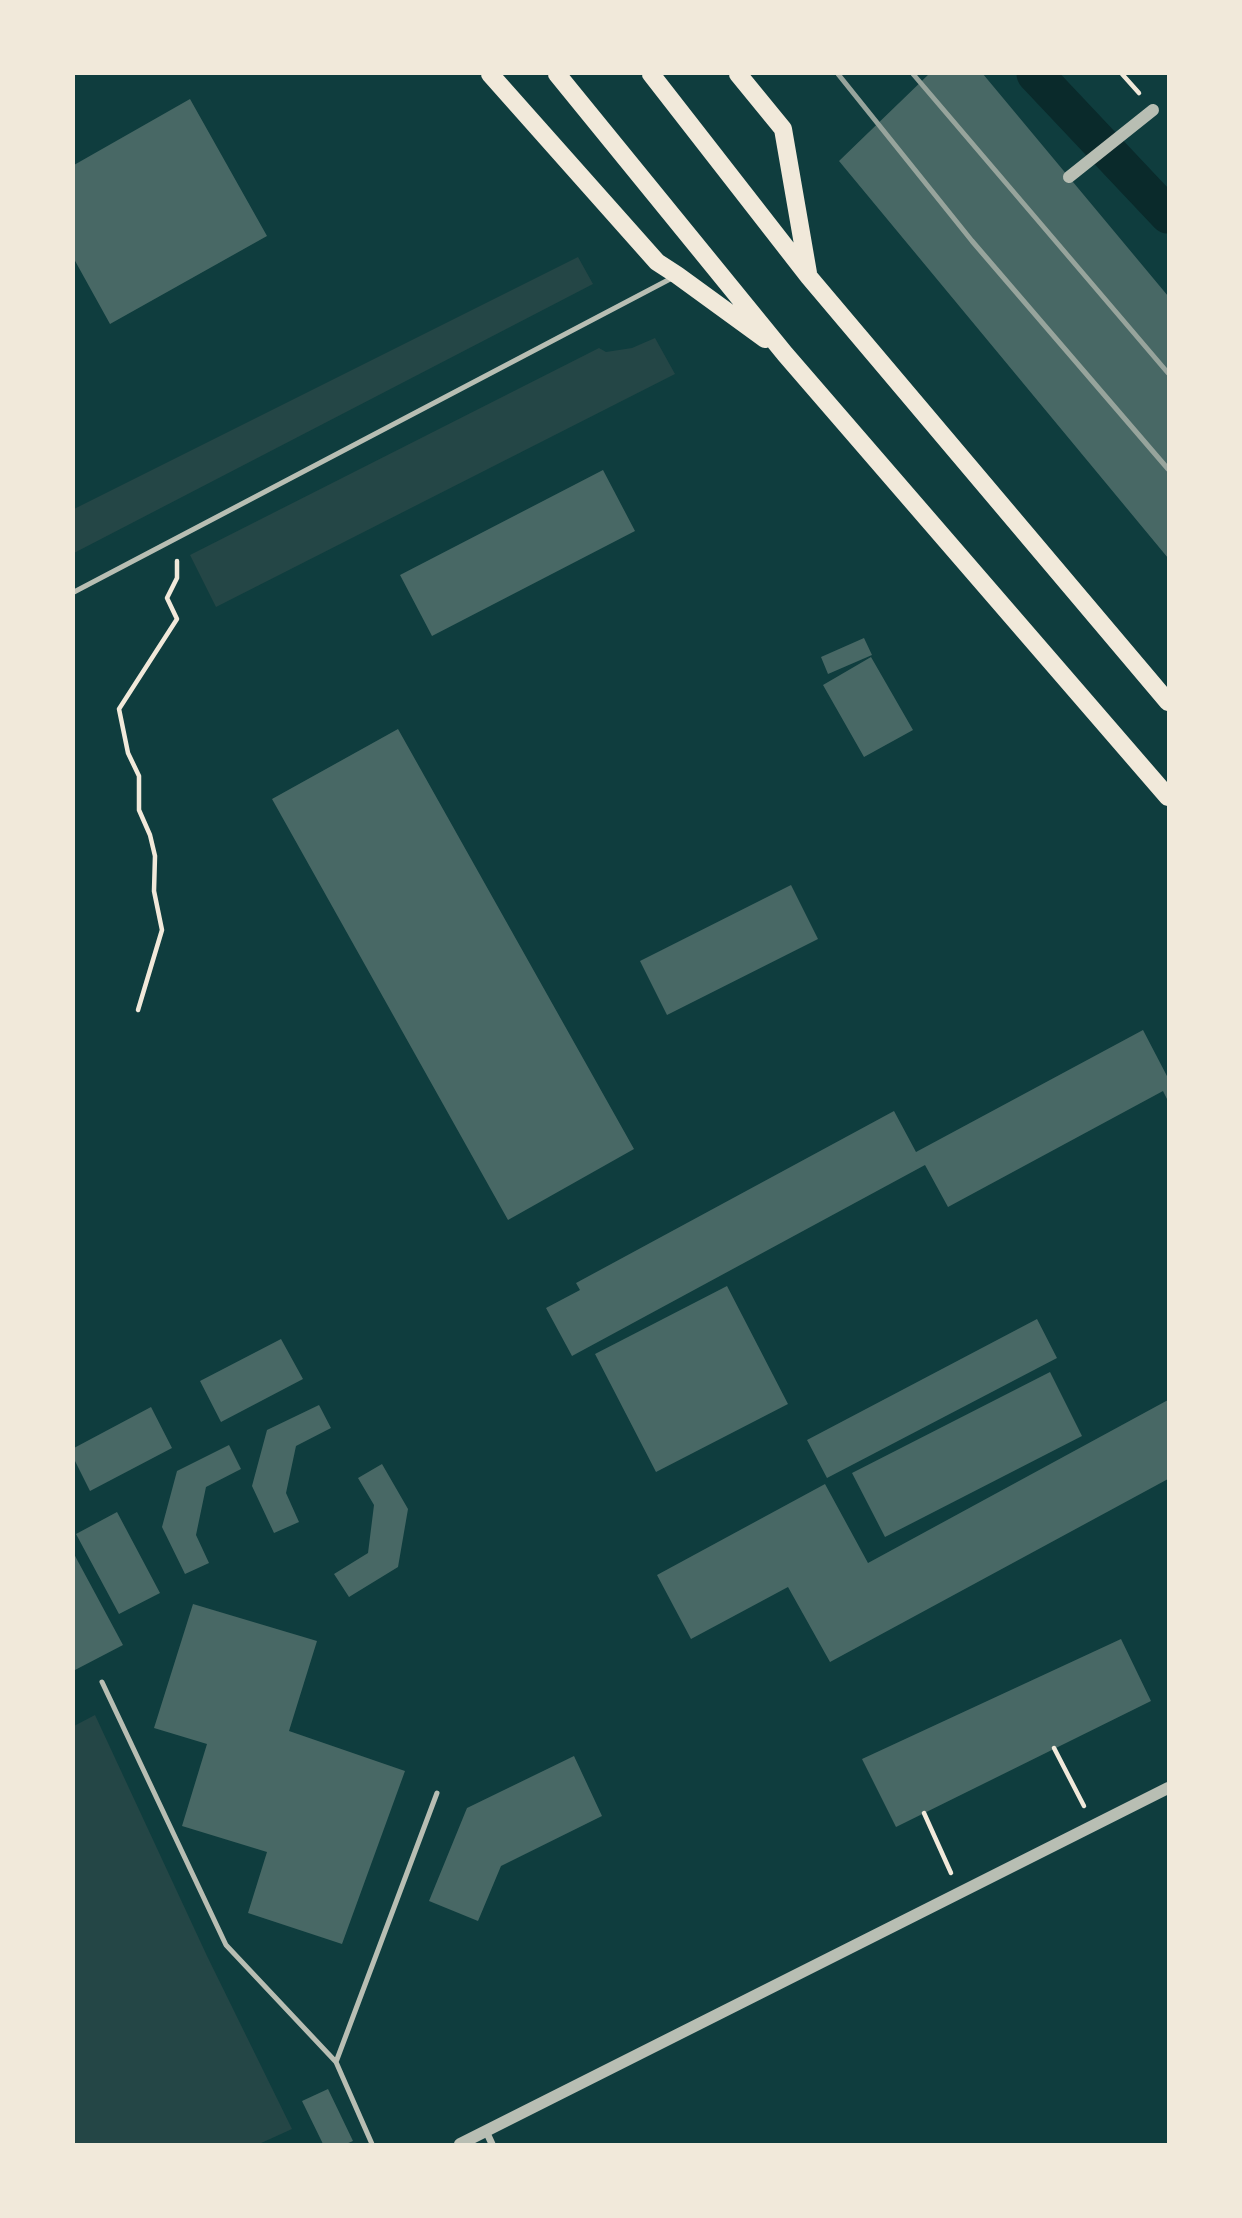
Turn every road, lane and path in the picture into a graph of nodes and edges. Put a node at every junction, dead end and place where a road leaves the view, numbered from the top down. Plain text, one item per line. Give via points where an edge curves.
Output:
1 (490, 74) edge
2 (557, 74) edge
3 (651, 74) edge
4 (738, 74) edge
5 (1153, 110) dead end
6 (1069, 177) dead end
7 (677, 275) junction
8 (809, 276) junction
9 (785, 354) junction
10 (172, 541) junction
11 (74, 592) edge
12 (1168, 702) edge
13 (1168, 797) edge
14 (138, 1010) dead end
15 (102, 1682) dead end
16 (1054, 1748) dead end
17 (1168, 1788) edge
18 (437, 1793) dead end
19 (923, 1813) dead end
20 (1094, 1826) junction
21 (960, 1893) junction
22 (336, 2062) junction
23 (486, 2132) junction
24 (372, 2144) edge
25 (460, 2144) edge
26 (492, 2144) edge

1 - 7 main road via 657,262
2 - 9 main road
3 - 8 main road
4 - 8 main road via 783,129
5 - 6 street
7 - 9 main road
7 - 10 lane
8 - 12 main road
9 - 13 main road
10 - 11 lane
10 - 14 path via 177,578 167,598 177,619 119,709 128,753 139,776 139,810 155,856 154,891 162,930
15 - 22 lane via 226,1945
16 - 20 path
17 - 20 street
18 - 22 lane
19 - 21 path
20 - 21 street
21 - 23 street
22 - 24 lane
23 - 25 street
23 - 26 street

